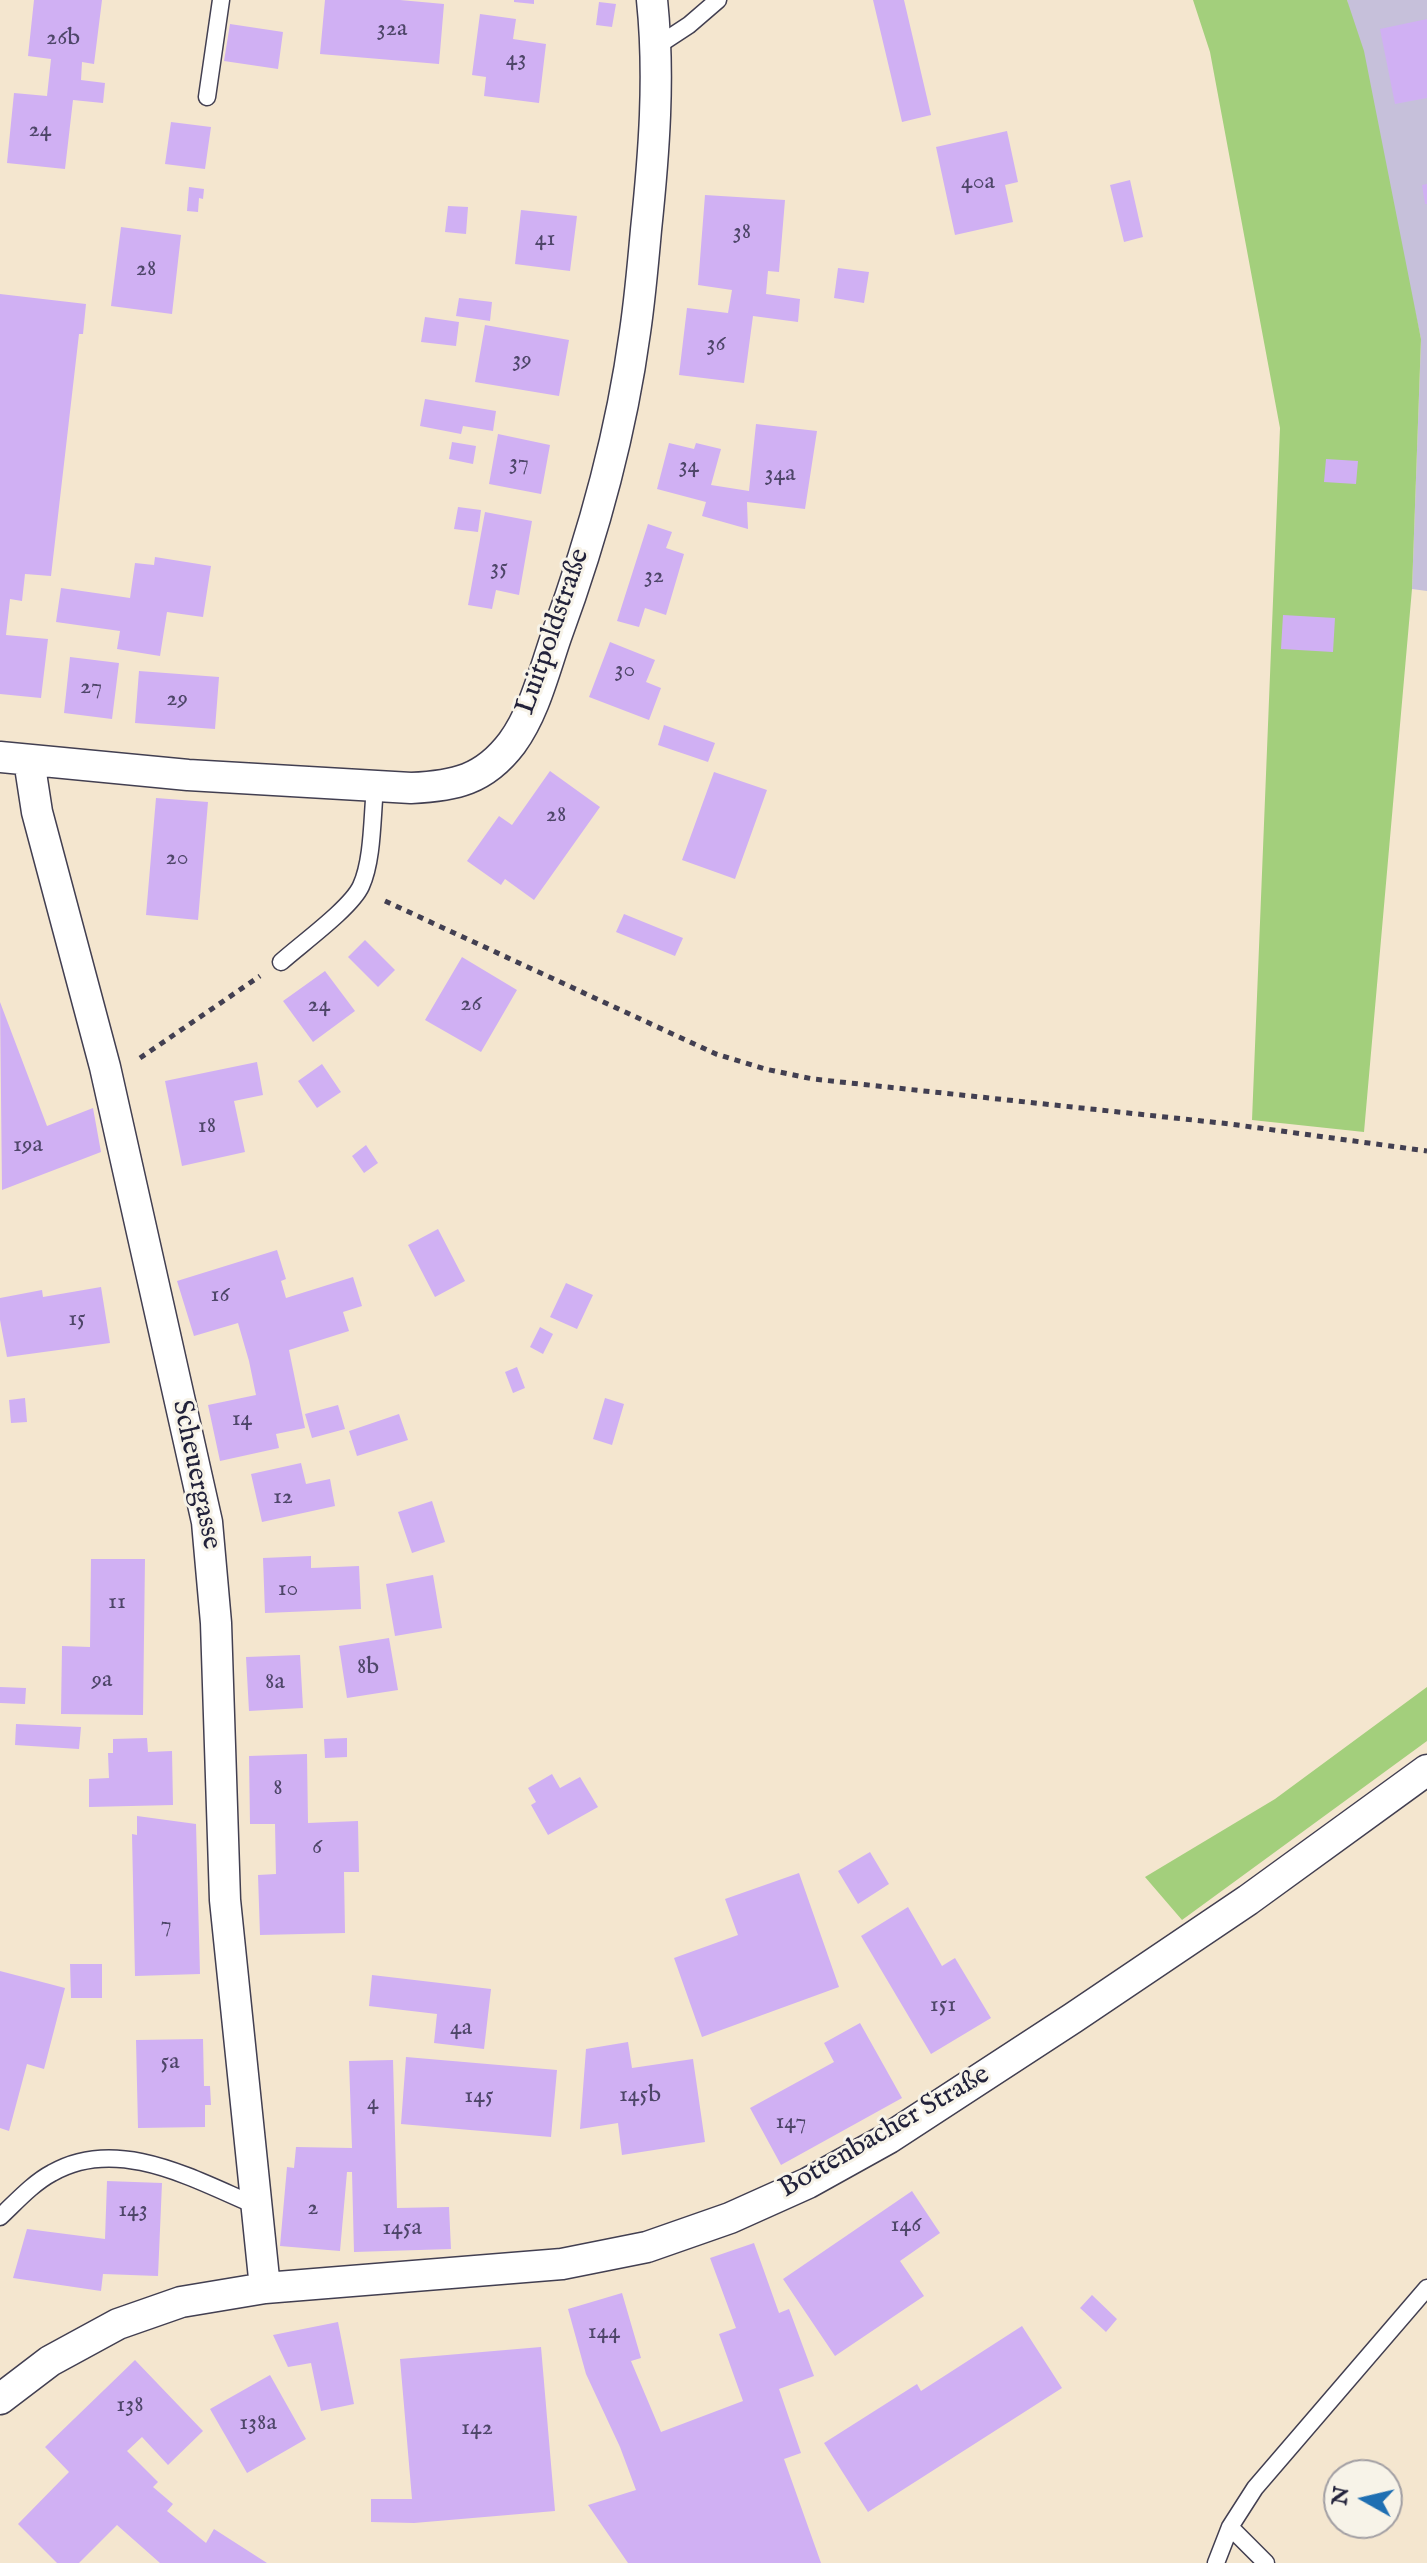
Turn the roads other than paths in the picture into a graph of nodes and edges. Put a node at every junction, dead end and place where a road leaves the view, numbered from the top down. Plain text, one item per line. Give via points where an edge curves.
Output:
1 (221, 0) edge
2 (652, 0) edge
3 (718, 0) edge
4 (657, 46) junction
5 (207, 97) dead end
6 (15, 758) edge
7 (375, 788) junction
8 (281, 962) road end
9 (1427, 1770) edge
10 (257, 2206) junction
11 (0, 2217) edge
12 (265, 2288) junction
13 (1427, 2288) edge
14 (0, 2399) edge
15 (1230, 2527) junction
16 (1216, 2563) edge
17 (1266, 2563) edge

1 - 5 lane
2 - 4 street, Luitpoldstraße
3 - 4 lane
4 - 7 street, Luitpoldstraße via 652,180 635,333 608,471 527,717 512,743 470,779 447,786
6 - 7 street, Luitpoldstraße
6 - 10 street, Scheuergasse via 37,812 105,1067 211,1552 225,1900
7 - 8 lane via 360,889
9 - 12 street, Bottenbacher Straße via 1073,2018 889,2138 782,2195 647,2247 562,2264
10 - 11 lane via 170,2170 120,2157 82,2160 51,2173
10 - 12 street, Scheuergasse
12 - 14 street, Bottenbacher Straße via 181,2302 118,2324 50,2361
13 - 15 lane via 1255,2488
15 - 16 lane
15 - 17 lane

